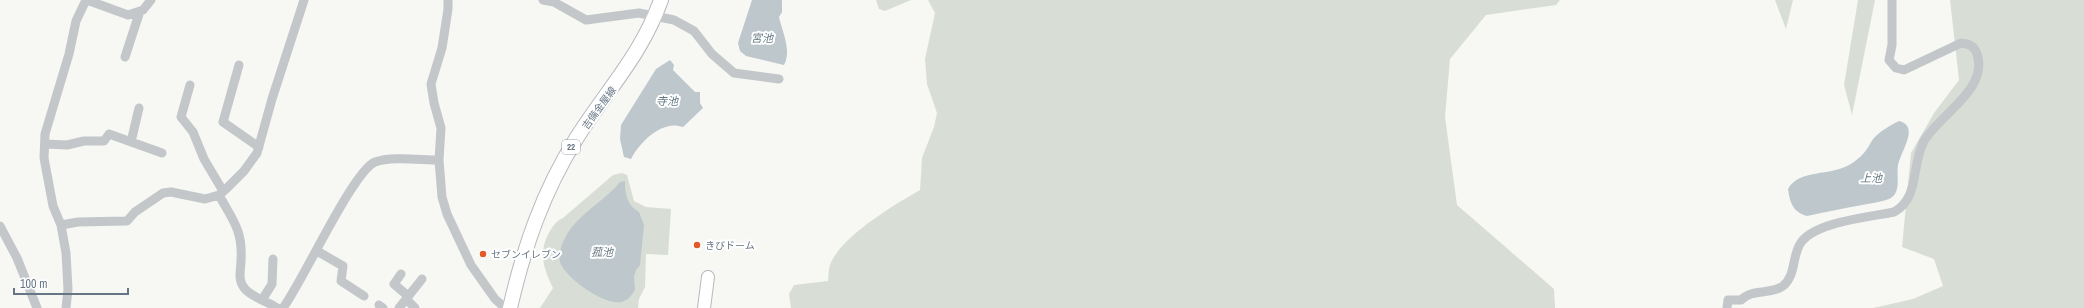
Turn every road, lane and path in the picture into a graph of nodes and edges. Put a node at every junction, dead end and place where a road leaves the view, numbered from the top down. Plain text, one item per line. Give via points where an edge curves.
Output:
1 (87, 0) edge
2 (150, 0) edge
3 (304, 0) edge
4 (448, 0) edge
5 (543, 0) edge
6 (661, 0) edge
7 (1892, 0) edge
8 (140, 11) junction
9 (655, 18) junction
10 (125, 57) dead end
11 (239, 65) dead end
12 (779, 79) dead end
13 (190, 85) dead end
14 (139, 108) dead end
15 (131, 142) junction
16 (44, 144) junction
17 (259, 147) junction
18 (162, 154) dead end
19 (439, 160) junction
20 (221, 193) junction
21 (61, 225) junction
22 (0, 226) edge
23 (317, 251) junction
24 (273, 259) dead end
25 (402, 274) dead end
26 (708, 277) dead end
27 (422, 279) dead end
28 (364, 296) dead end
29 (407, 298) junction
30 (262, 300) junction
31 (37, 308) edge
32 (66, 308) edge
33 (276, 308) edge
34 (283, 308) edge
35 (399, 308) edge
36 (415, 308) edge
37 (504, 308) edge
38 (510, 308) edge
39 (704, 308) edge
40 (1727, 308) edge

1 - 8 street via 124,14 132,15
1 - 16 street via 76,21
2 - 8 street
3 - 17 street
4 - 19 street via 442,48 431,84 442,128
5 - 9 street via 554,2 586,20 639,13
6 - 9 main road, 吉備金屋線 / 22
7 - 40 street via 1892,45 1889,60 1896,68 1904,70 1961,43 1968,44 1975,48 1980,63 1975,81 1924,142 1914,172 1909,199 1903,207 1894,212 1830,226 1811,234 1800,244 1789,280 1782,287 1746,295 1741,300 1728,300
8 - 10 street
9 - 12 street via 674,20 687,26 701,37 712,54 734,73
9 - 38 main road, 吉備金屋線 / 22 via 635,56 585,126 550,186 529,236
11 - 17 street via 223,122
13 - 20 street via 181,117 193,132
14 - 15 street
15 - 16 street via 108,134 104,141 84,141 67,145
15 - 18 street
16 - 21 street via 44,158 53,206
17 - 20 street via 244,171
19 - 23 street via 385,160 368,166 353,186
19 - 37 street via 442,197 447,214 471,265
20 - 21 street via 205,199 171,192 163,193 135,212 127,221
20 - 30 street via 237,225 241,282 245,290
21 - 32 street via 66,253
22 - 31 street via 17,258
23 - 28 street via 343,266 341,281
23 - 34 street
24 - 30 street via 272,284
25 - 29 street via 394,284
26 - 39 street
27 - 29 street
29 - 35 street
29 - 36 street
30 - 33 street

